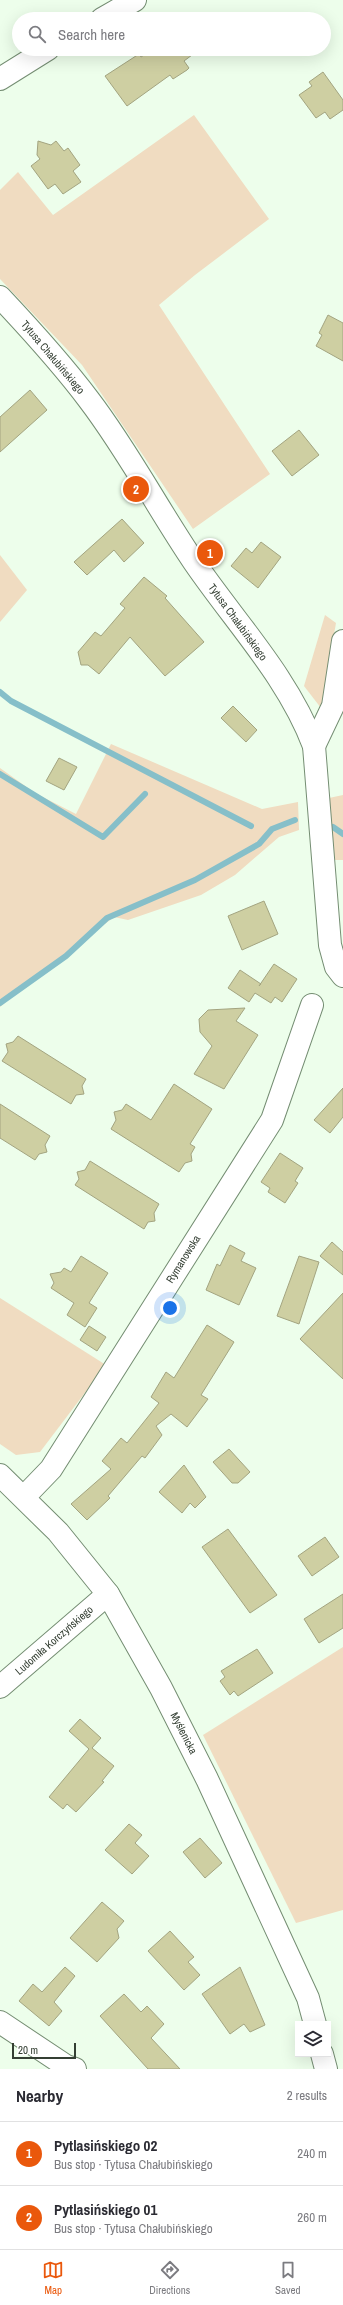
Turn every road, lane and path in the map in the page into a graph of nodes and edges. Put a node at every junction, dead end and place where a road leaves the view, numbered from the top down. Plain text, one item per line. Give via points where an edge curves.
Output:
1 (135, 0) edge
2 (114, 12) edge
3 (37, 56) edge
4 (0, 79) edge
5 (0, 297) edge
6 (343, 641) edge
7 (314, 746) junction
8 (343, 976) edge
9 (312, 1005) dead end
10 (0, 1475) edge
11 (24, 1497) junction
12 (108, 1594) junction
13 (0, 1687) edge
14 (314, 2021) edge
15 (0, 2022) edge
16 (323, 2057) edge
17 (75, 2069) edge
18 (326, 2069) edge

1 - 2 street
3 - 4 street
5 - 7 street, Tytusa Chałubińskiego via 28,326 89,399 195,563 288,692
6 - 7 street via 333,706
7 - 8 street, Tytusa Chałubińskiego via 330,946 336,967
9 - 11 street, Rymanowska via 272,1120 51,1469
10 - 11 street, Myślenicka
11 - 12 street, Myślenicka via 58,1532
12 - 13 street, Ludomiła Korczyńskiego
12 - 14 street, Myślenicka via 161,1688 207,1779 308,1998
15 - 17 street via 66,2066
16 - 18 street

